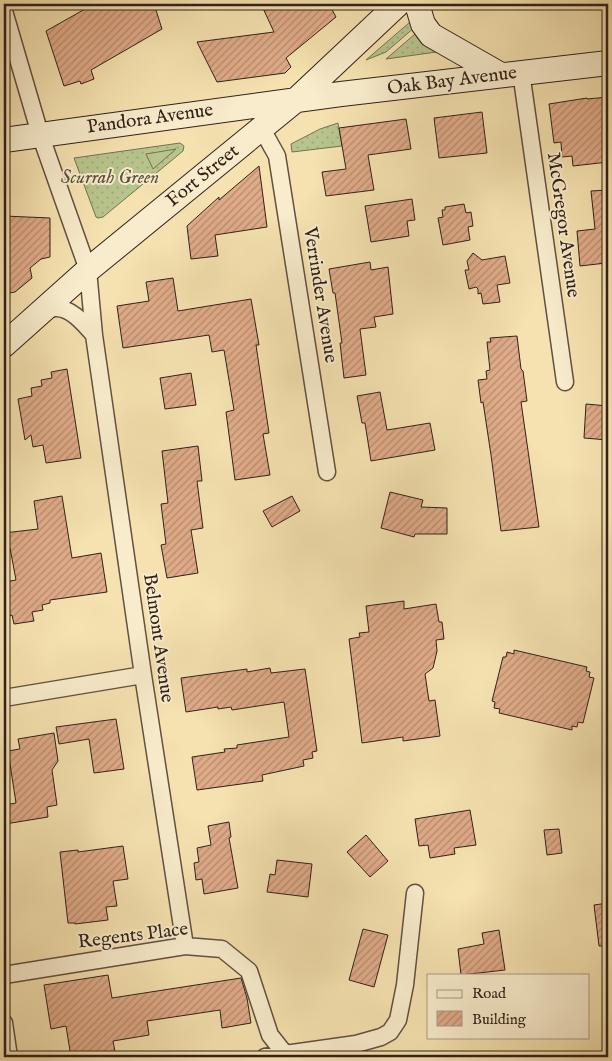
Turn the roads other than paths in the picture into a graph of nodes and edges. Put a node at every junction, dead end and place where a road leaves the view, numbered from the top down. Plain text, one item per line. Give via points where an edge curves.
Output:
1 (398, 4) edge
2 (417, 4) edge
3 (4, 11) edge
4 (608, 63) edge
5 (511, 74) junction
6 (296, 100) junction
7 (262, 129) junction
8 (40, 134) junction
9 (4, 140) edge
10 (88, 270) junction
11 (40, 313) junction
12 (94, 335) junction
13 (4, 344) edge
14 (565, 382) dead end
15 (327, 472) dead end
16 (143, 675) junction
17 (4, 698) edge
18 (415, 893) dead end
19 (185, 946) junction
20 (4, 975) edge
21 (4, 1022) edge
22 (285, 1054) junction
23 (8, 1057) edge
24 (264, 1057) edge

1 - 6 main road, Fort Street
2 - 5 main road via 423,24 431,36
3 - 8 street, Belmont Avenue
4 - 5 main road, Oak Bay Avenue
5 - 6 main road, Oak Bay Avenue
5 - 14 street, McGregor Avenue
6 - 7 main road, Fort Street
6 - 8 main road, Pandora Avenue
7 - 10 main road, Fort Street
7 - 15 street, Verrinder Avenue via 277,156
8 - 9 main road, Pandora Avenue
8 - 10 street, Belmont Avenue
10 - 11 main road, Fort Street
10 - 12 street, Belmont Avenue
11 - 12 street via 56,308 69,312
11 - 13 main road, Fort Street
12 - 16 street, Belmont Avenue
16 - 17 street
16 - 19 street, Belmont Avenue
18 - 22 street via 405,986 398,1020 390,1032 356,1044
19 - 20 street, Regents Place
19 - 22 street, Regents Place via 222,949 249,971 270,1035
21 - 23 street
22 - 24 street

